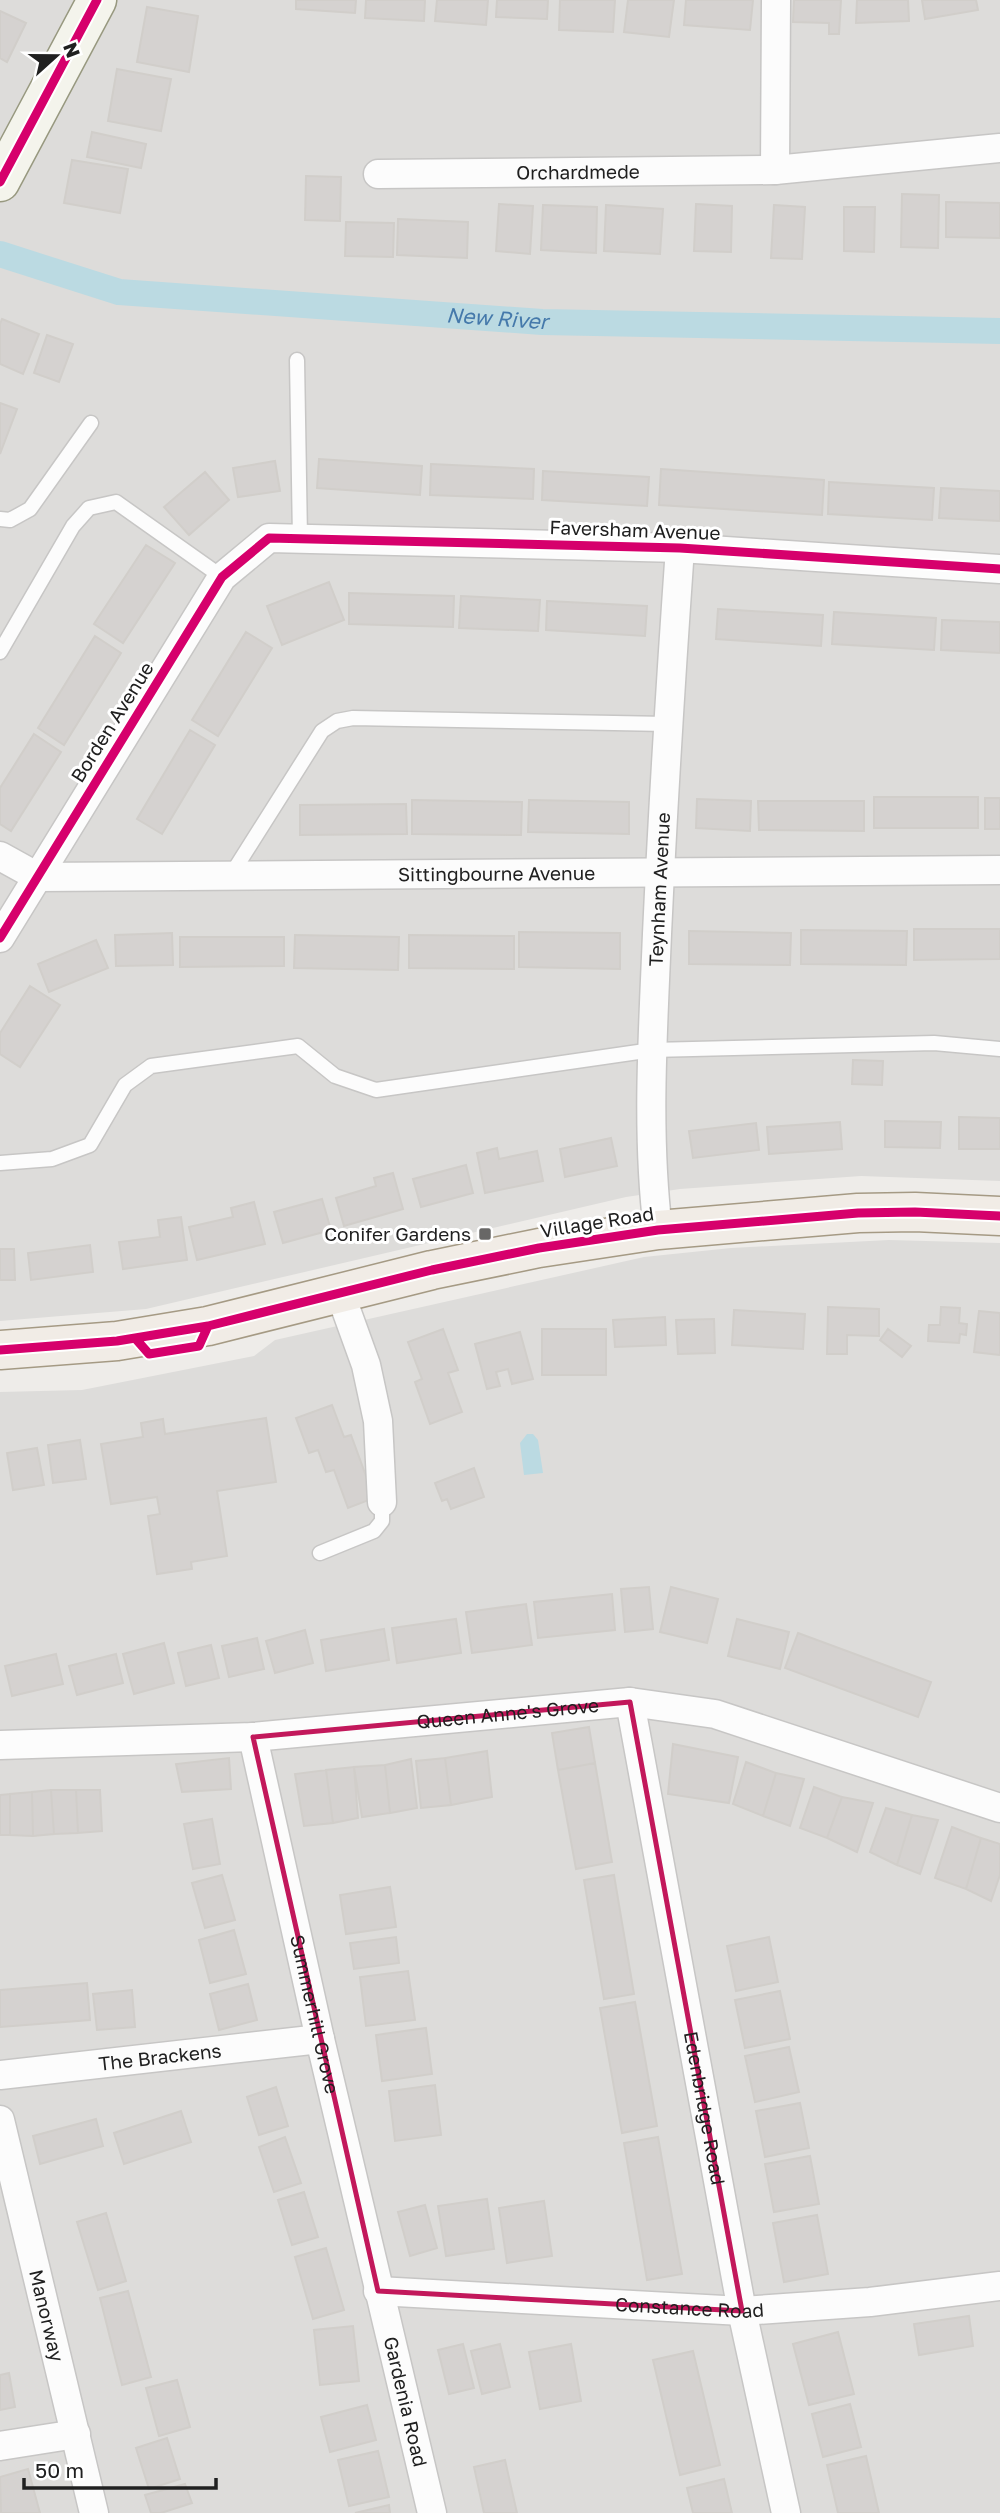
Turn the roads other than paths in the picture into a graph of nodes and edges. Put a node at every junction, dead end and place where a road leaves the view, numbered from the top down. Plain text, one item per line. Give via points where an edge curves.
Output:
1 (97, 0) edge
2 (776, 0) edge
3 (11, 136) edge
4 (1000, 148) edge
5 (775, 170) junction
6 (378, 174) dead end
7 (0, 182) edge
8 (298, 360) dead end
9 (91, 423) dead end
10 (0, 519) edge
11 (269, 538) joint
12 (300, 538) junction
13 (680, 548) junction
14 (1000, 569) edge
15 (222, 577) junction
16 (0, 652) edge
17 (667, 724) junction
18 (0, 856) edge
19 (1000, 870) edge
20 (660, 871) junction
21 (231, 875) junction
22 (38, 877) junction
23 (0, 938) edge
24 (1000, 1049) edge
25 (652, 1050) junction
26 (0, 1163) edge
27 (1000, 1216) edge
28 (657, 1230) junction
29 (340, 1293) junction
30 (0, 1350) edge
31 (382, 1502) joint
32 (320, 1553) dead end
33 (630, 1702) junction
34 (253, 1737) junction
35 (0, 1745) edge
36 (1000, 1808) edge
37 (320, 2039) junction
38 (0, 2075) edge
39 (0, 2120) edge
40 (1000, 2286) edge
41 (378, 2291) junction
42 (741, 2311) junction
43 (76, 2434) junction
44 (0, 2446) edge
45 (94, 2513) edge
46 (432, 2513) edge
47 (786, 2513) edge

1 - 3 street
2 - 5 street
3 - 7 street
4 - 5 street, Orchardmede
5 - 6 street, Orchardmede
8 - 12 lane
9 - 10 lane via 30,509 10,520
11 - 12 street, Faversham Avenue
11 - 15 street, Borden Avenue
12 - 13 street, Faversham Avenue
13 - 14 street, Faversham Avenue
13 - 17 street, Teynham Avenue
15 - 16 lane via 116,502 89,508 73,526
15 - 22 street, Borden Avenue
17 - 20 street, Teynham Avenue
17 - 21 lane via 337,721 322,731
18 - 22 street, Sittingbourne Avenue
19 - 20 street, Sittingbourne Avenue
20 - 21 street, Sittingbourne Avenue
20 - 25 street, Teynham Avenue
21 - 22 street, Sittingbourne Avenue
22 - 23 street, Borden Avenue
24 - 25 lane via 934,1043
25 - 26 lane via 376,1090 335,1076 298,1046 151,1066 125,1085 90,1145 52,1159
25 - 28 street, Teynham Avenue
27 - 28 main road, Village Road via 858,1213
28 - 29 main road, Village Road via 538,1248
29 - 30 main road, Village Road via 232,1321 126,1340
29 - 31 street via 366,1365 378,1421
31 - 32 lane via 382,1521 374,1531
33 - 34 street, Queen Anne's Grove
33 - 36 street, Queen Anne's Grove via 715,1714
33 - 42 street, Edenbridge Road
34 - 35 street, Queen Anne's Grove
34 - 37 street, Summerhill Grove
37 - 38 street, The Brackens
37 - 41 street, Summerhill Grove
39 - 43 street, Manorway
40 - 42 street, Constance Road
41 - 42 street, Constance Road
41 - 46 street, Gardenia Road
42 - 47 street, Edenbridge Road
43 - 44 street
43 - 45 street, Manorway

